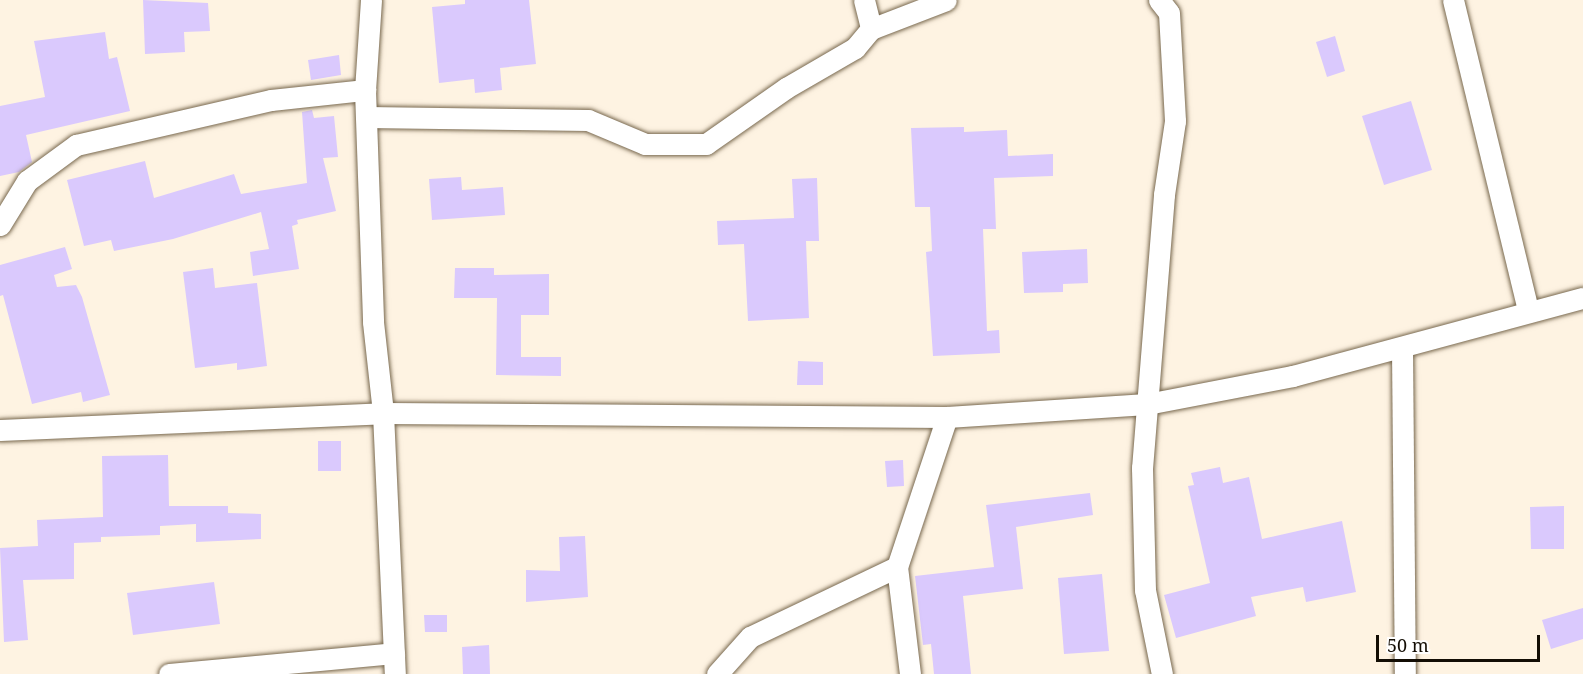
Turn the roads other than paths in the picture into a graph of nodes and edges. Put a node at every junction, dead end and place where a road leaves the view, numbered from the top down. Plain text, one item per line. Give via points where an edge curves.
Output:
1 (371, 0) edge
2 (864, 0) edge
3 (946, 0) edge
4 (1159, 0) edge
5 (1453, 0) edge
6 (871, 29) junction
7 (365, 90) junction
8 (366, 117) junction
9 (0, 225) edge
10 (1583, 298) edge
11 (1528, 310) junction
12 (1402, 348) junction
13 (1147, 404) junction
14 (383, 413) junction
15 (947, 417) junction
16 (0, 430) edge
17 (897, 567) junction
18 (394, 664) edge
19 (169, 674) edge
20 (717, 674) edge
21 (910, 674) edge
22 (1162, 674) edge
23 (1405, 674) edge

1 - 7 street
2 - 6 street
3 - 6 street
4 - 13 street via 1169,13 1175,120 1164,195
5 - 11 street
6 - 8 street via 855,48 786,88 706,144 645,144 588,120
7 - 8 street
7 - 9 street via 271,99 76,146 27,181
8 - 14 street via 373,322
10 - 11 street
11 - 12 street
12 - 13 street via 1293,376
12 - 23 street
13 - 15 street
13 - 22 street via 1142,468 1145,590
14 - 15 street
14 - 16 street
14 - 18 street
15 - 17 street
17 - 20 street via 750,637
17 - 21 street
18 - 19 street

